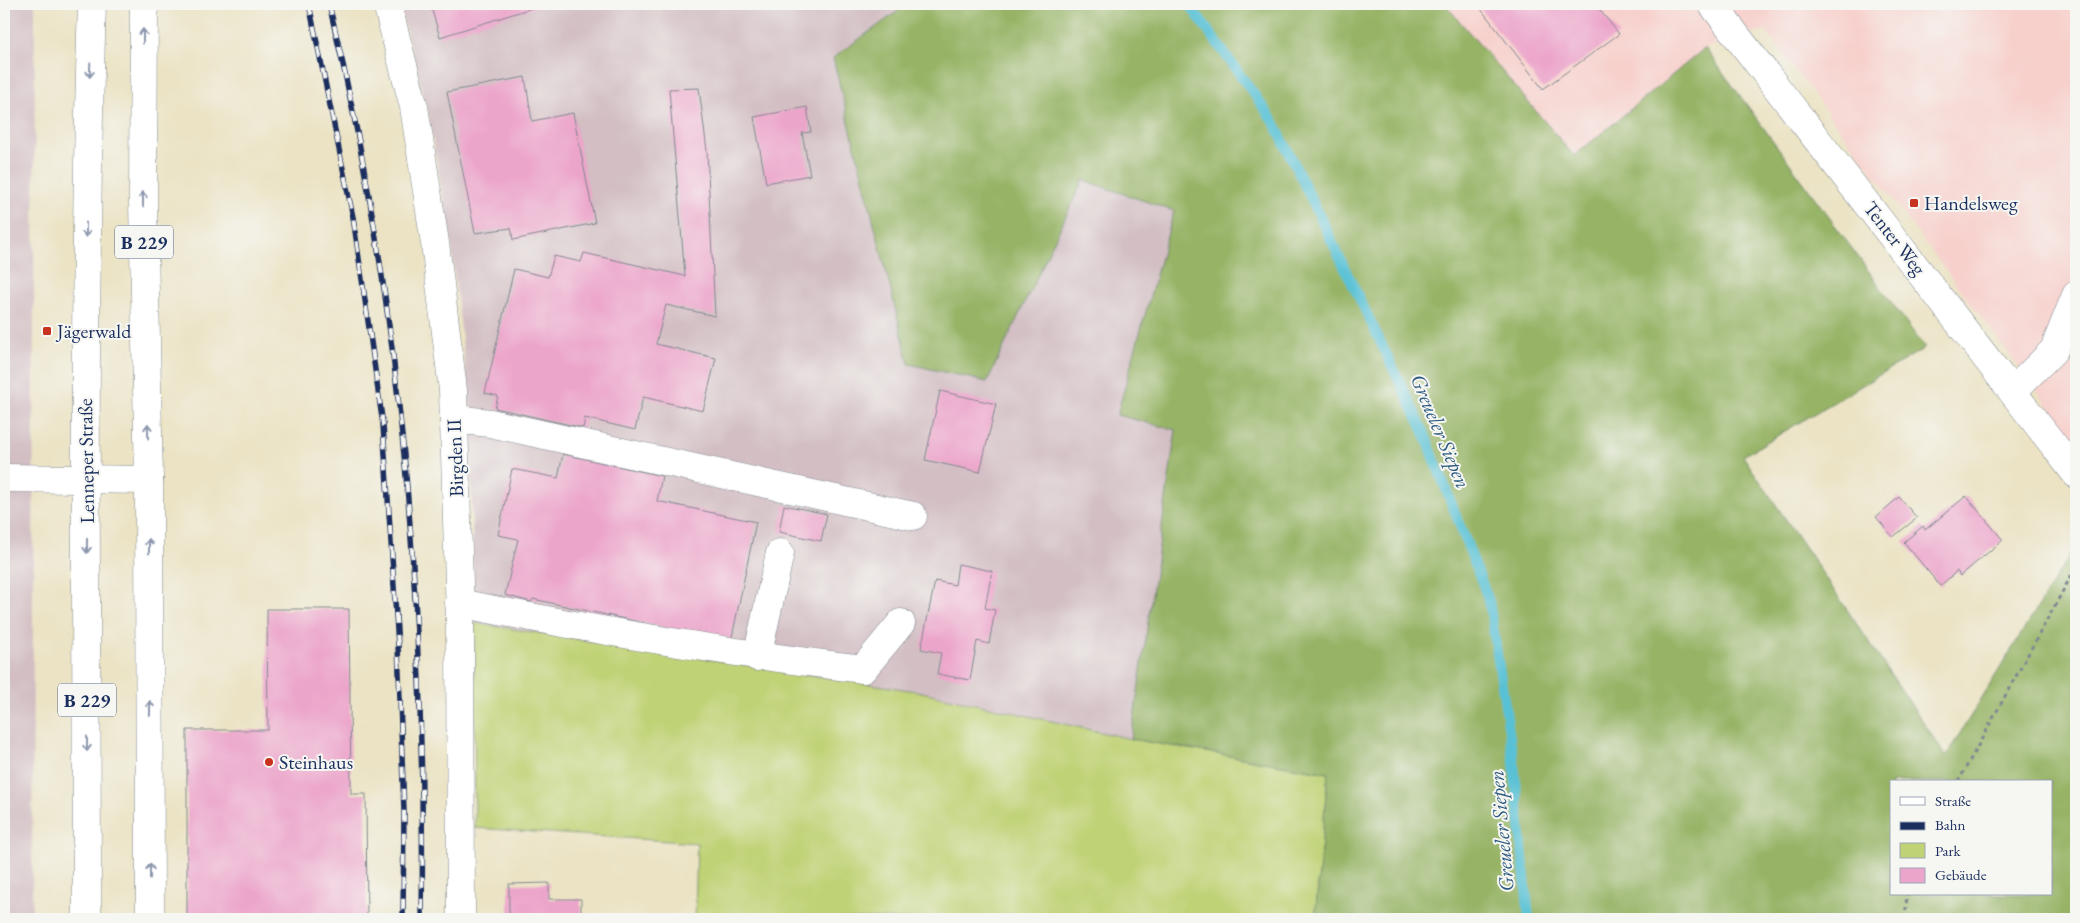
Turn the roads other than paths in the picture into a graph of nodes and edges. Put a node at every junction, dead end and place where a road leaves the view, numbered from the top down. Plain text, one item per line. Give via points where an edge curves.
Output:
1 (92, 4) edge
2 (144, 4) edge
3 (387, 4) edge
4 (1712, 4) edge
5 (2076, 295) edge
6 (2013, 391) junction
7 (454, 419) junction
8 (2076, 474) edge
9 (4, 478) edge
10 (87, 480) junction
11 (149, 480) junction
12 (913, 516) dead end
13 (780, 553) dead end
14 (459, 603) junction
15 (901, 623) dead end
16 (757, 657) junction
17 (87, 919) edge
18 (150, 919) edge
19 (461, 919) edge

1 -> 10 main road, Lenneper Straße / B 229 via 86,181
11 -> 2 main road, B 229 via 143,201
3 - 7 main road, Birgden II via 414,107 440,282
4 - 6 main road, Tenter Weg
5 - 6 main road via 2054,350
6 - 8 main road, Tenter Weg
7 - 12 main road via 490,423
7 - 14 main road, Birgden II
9 - 10 main road
10 - 11 main road
10 -> 17 main road, Lenneper Straße / B 229
18 -> 11 main road, B 229
13 - 16 main road
14 - 16 main road via 555,623
14 - 19 main road, Birgden II
15 - 16 main road via 863,669

